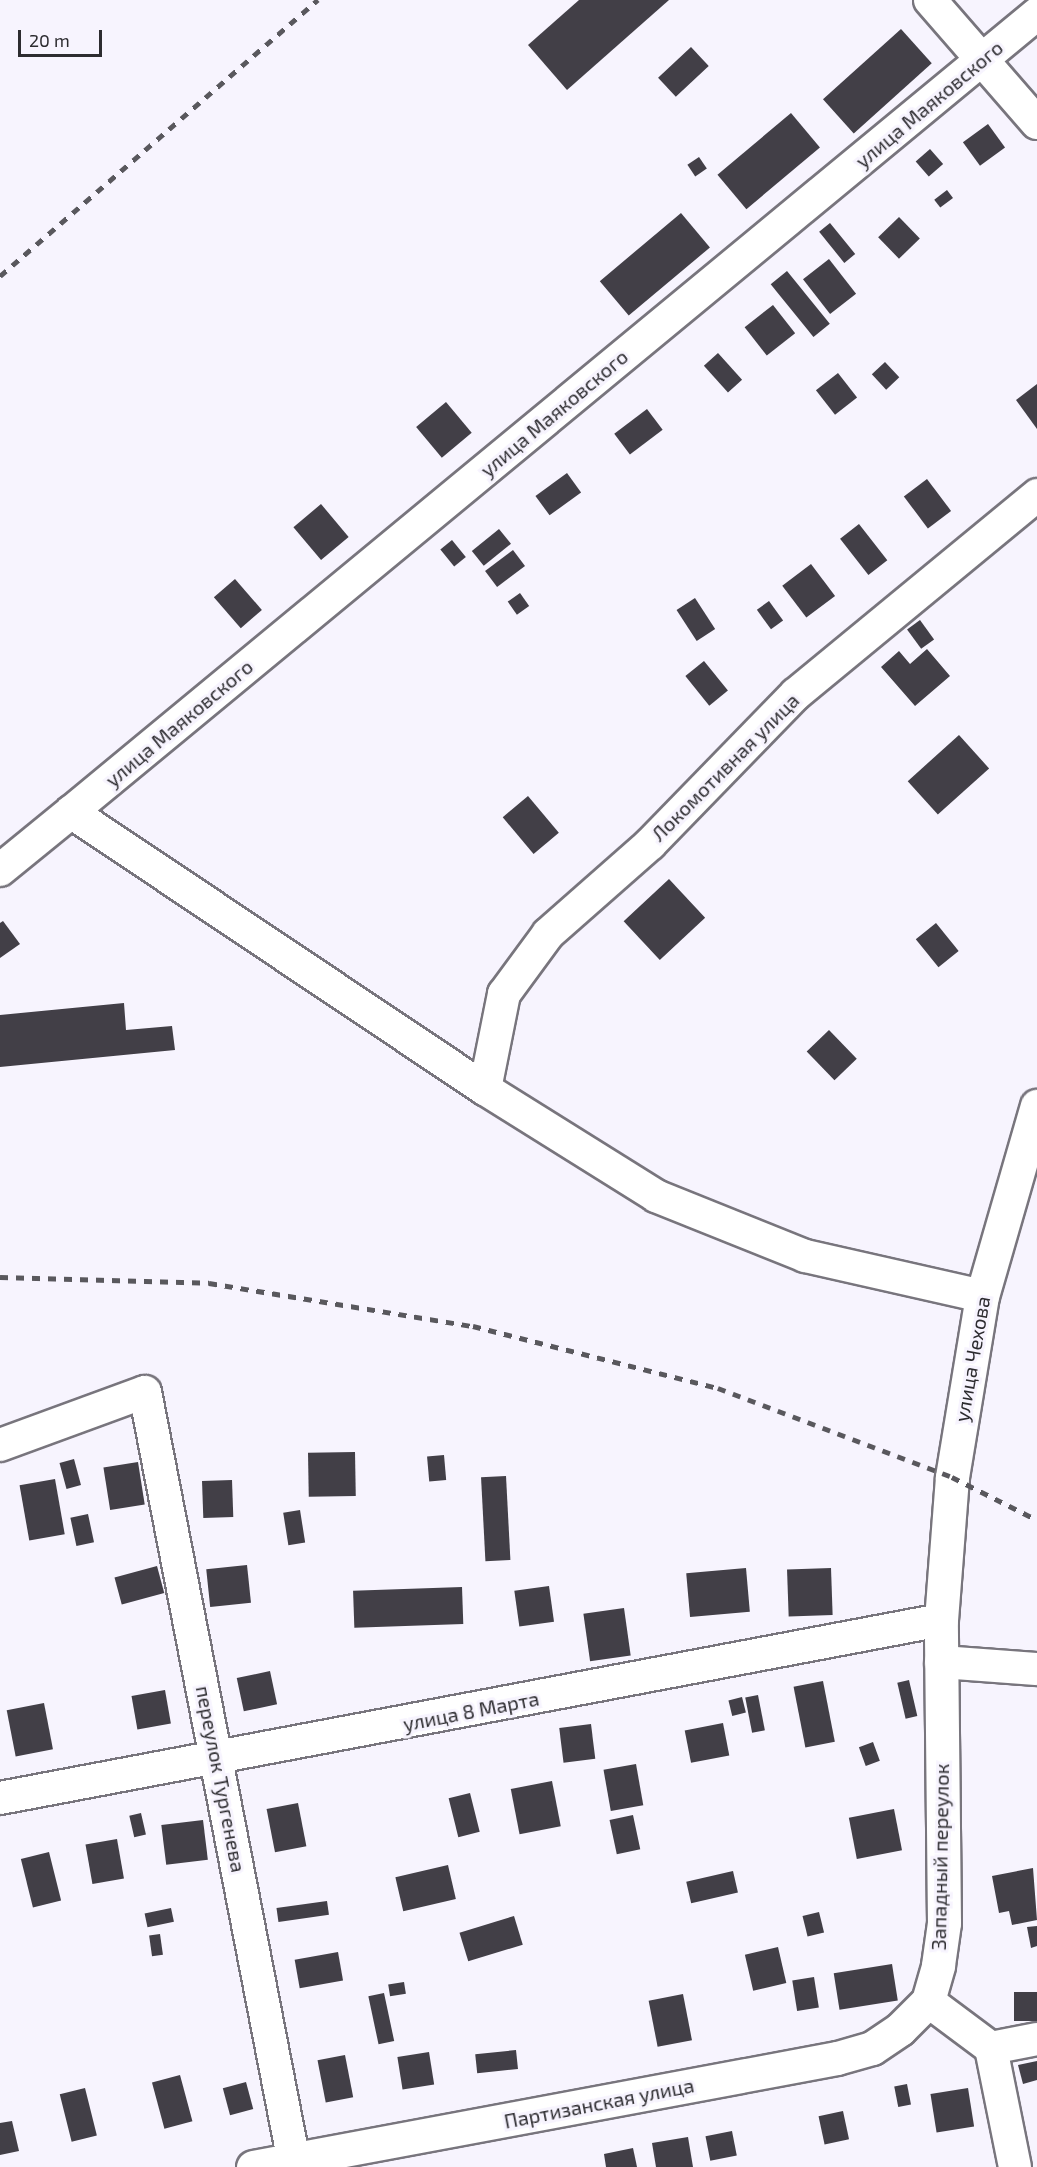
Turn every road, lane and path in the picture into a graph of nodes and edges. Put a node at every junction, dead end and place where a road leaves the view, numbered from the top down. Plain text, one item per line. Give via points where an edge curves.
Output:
1 (930, 0) edge
2 (1037, 14) edge
3 (982, 59) junction
4 (1037, 123) edge
5 (1037, 495) edge
6 (71, 812) junction
7 (0, 870) edge
8 (486, 1089) junction
9 (1037, 1106) edge
10 (982, 1296) junction
11 (0, 1445) edge
12 (940, 1620) junction
13 (941, 1662) junction
14 (1037, 1669) edge
15 (218, 1760) junction
16 (0, 1798) edge
17 (928, 2001) junction
18 (1037, 2039) edge
19 (991, 2048) junction
20 (294, 2163) edge
21 (253, 2167) edge
22 (1015, 2167) edge

1 - 3 street
2 - 3 street, улица Маяковского
3 - 4 street
3 - 6 street, улица Маяковского
5 - 8 street, Локомотивная улица via 796,694 650,844 548,934 504,994
6 - 7 street, улица Маяковского
6 - 8 street
8 - 10 street via 656,1196 805,1256
9 - 10 street, улица Чехова
10 - 12 street, улица Чехова via 952,1477
11 - 15 street, переулок Тургенева via 145,1392
12 - 13 street, Западный переулок
12 - 15 street, улица 8 Марта
13 - 14 street
13 - 17 street, Западный переулок via 944,1923
15 - 16 street, улица 8 Марта
15 - 20 street, переулок Тургенева
17 - 19 street
17 - 20 street, Партизанская улица via 900,2030 872,2048 837,2058
18 - 19 street
19 - 22 street
20 - 21 street, Партизанская улица

